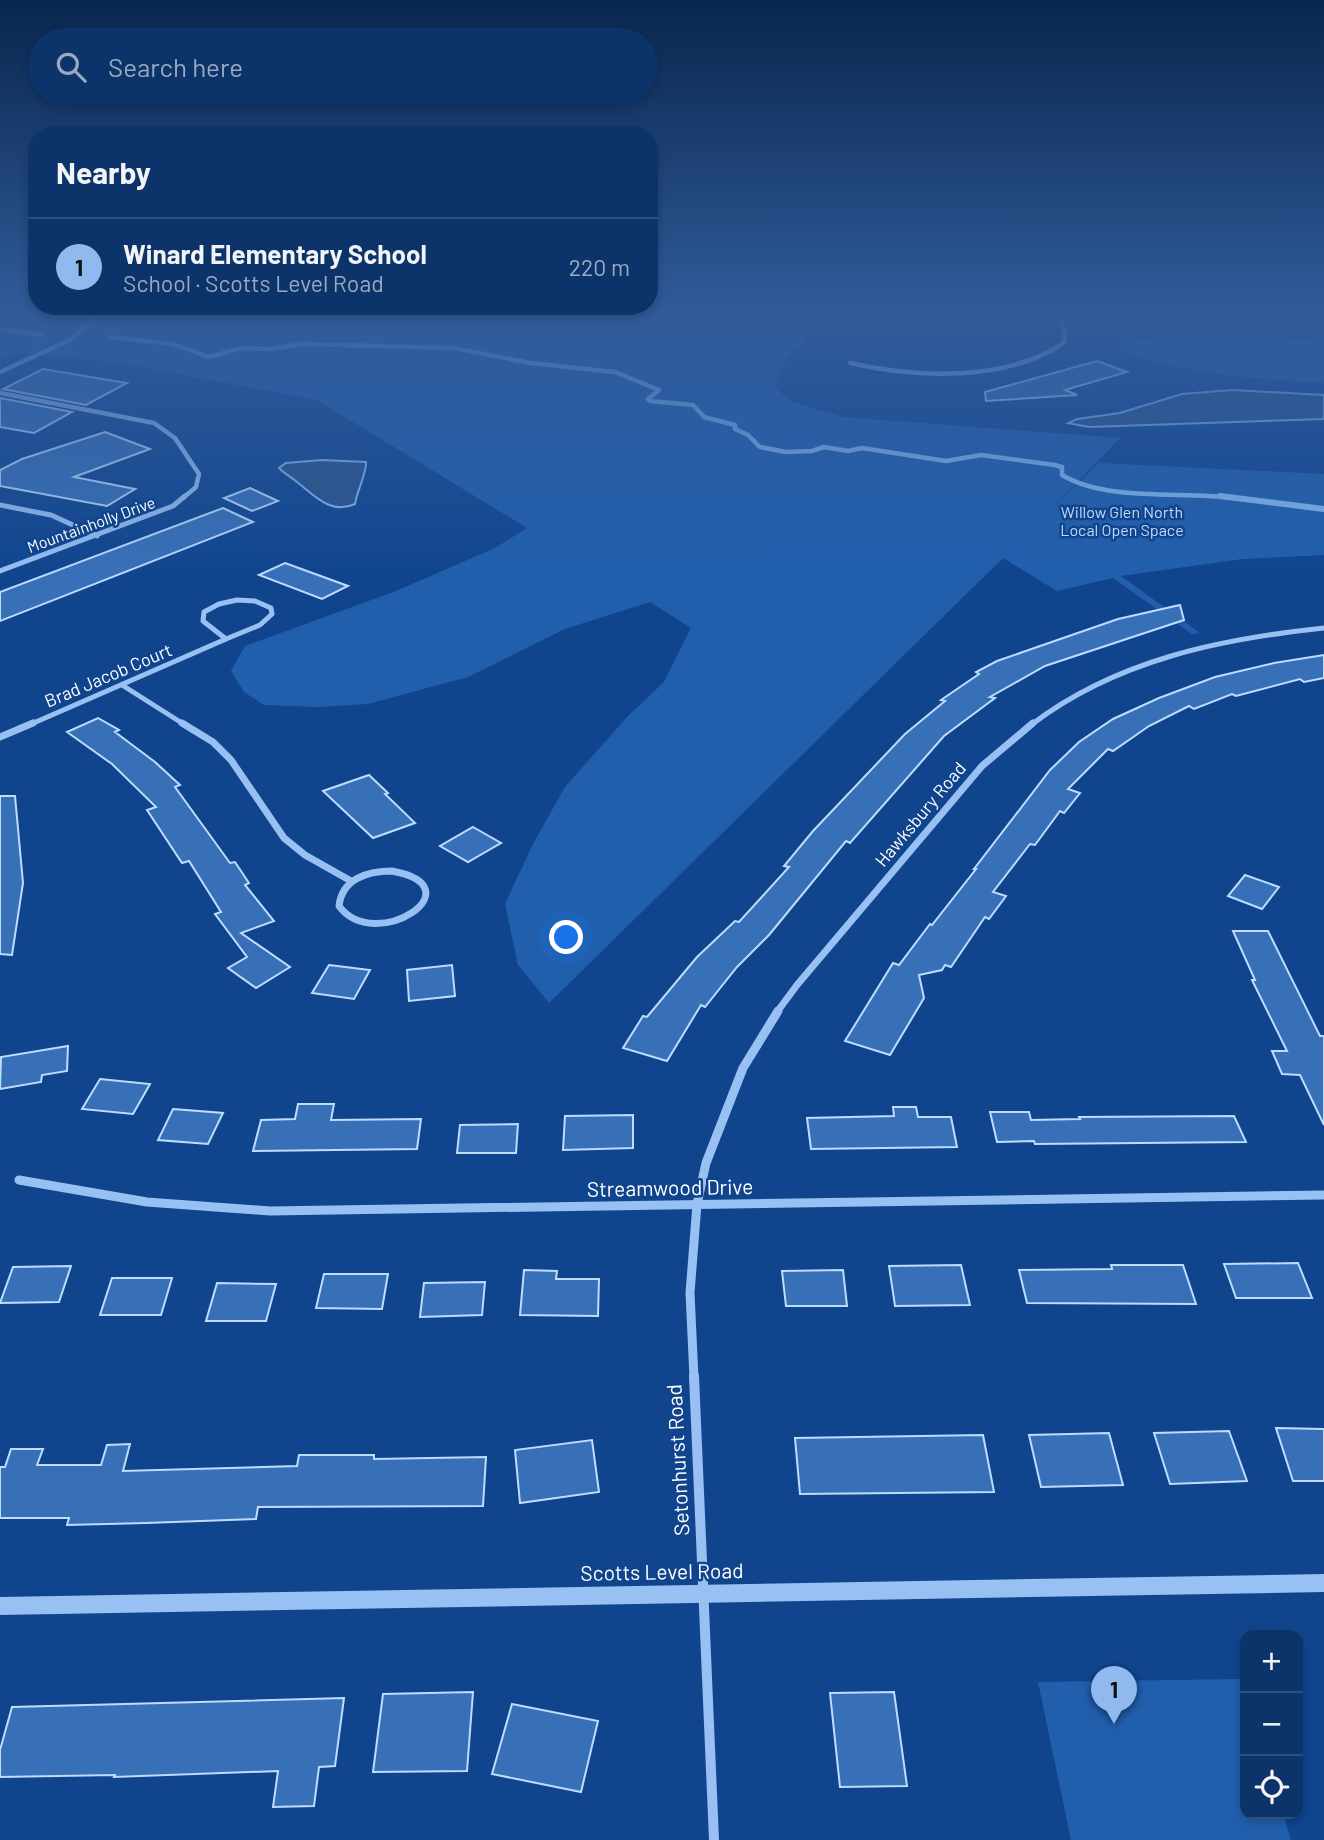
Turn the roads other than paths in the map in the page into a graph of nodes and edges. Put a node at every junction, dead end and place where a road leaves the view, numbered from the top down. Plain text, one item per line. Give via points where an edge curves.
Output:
1 (60, 404) edge
2 (0, 505) edge
3 (97, 536) junction
4 (0, 571) edge
5 (1324, 628) edge
6 (227, 640) junction
7 (122, 685) junction
8 (0, 737) edge
9 (351, 881) junction
10 (19, 1180) dead end
11 (1324, 1195) edge
12 (697, 1204) junction
13 (1324, 1583) edge
14 (704, 1593) junction
15 (0, 1606) edge
16 (714, 1840) edge

1 - 3 street, Mountainholly Drive via 143,419 166,429 199,474 196,487 173,506
2 - 3 street via 51,515
3 - 4 street, Mountainholly Drive
5 - 12 street, Hawksbury Road via 1214,645 1130,670 1051,710 982,766 767,1026 720,1122
6 - 6 street, Brad Jacob Court via 260,625 272,614 271,608 240,600 204,612 203,621
6 - 7 street, Brad Jacob Court
7 - 8 street, Brad Jacob Court
7 - 9 street via 213,742 231,760 284,838
9 - 9 street via 338,900 341,910 360,922 397,921 422,906 426,897 419,880 396,871
10 - 12 street, Streamwood Drive via 148,1202 270,1211
11 - 12 street, Streamwood Drive
12 - 14 street, Setonhurst Road via 690,1320
13 - 14 street, Scotts Level Road
14 - 15 street, Scotts Level Road
14 - 16 street, Setonhurst Road

